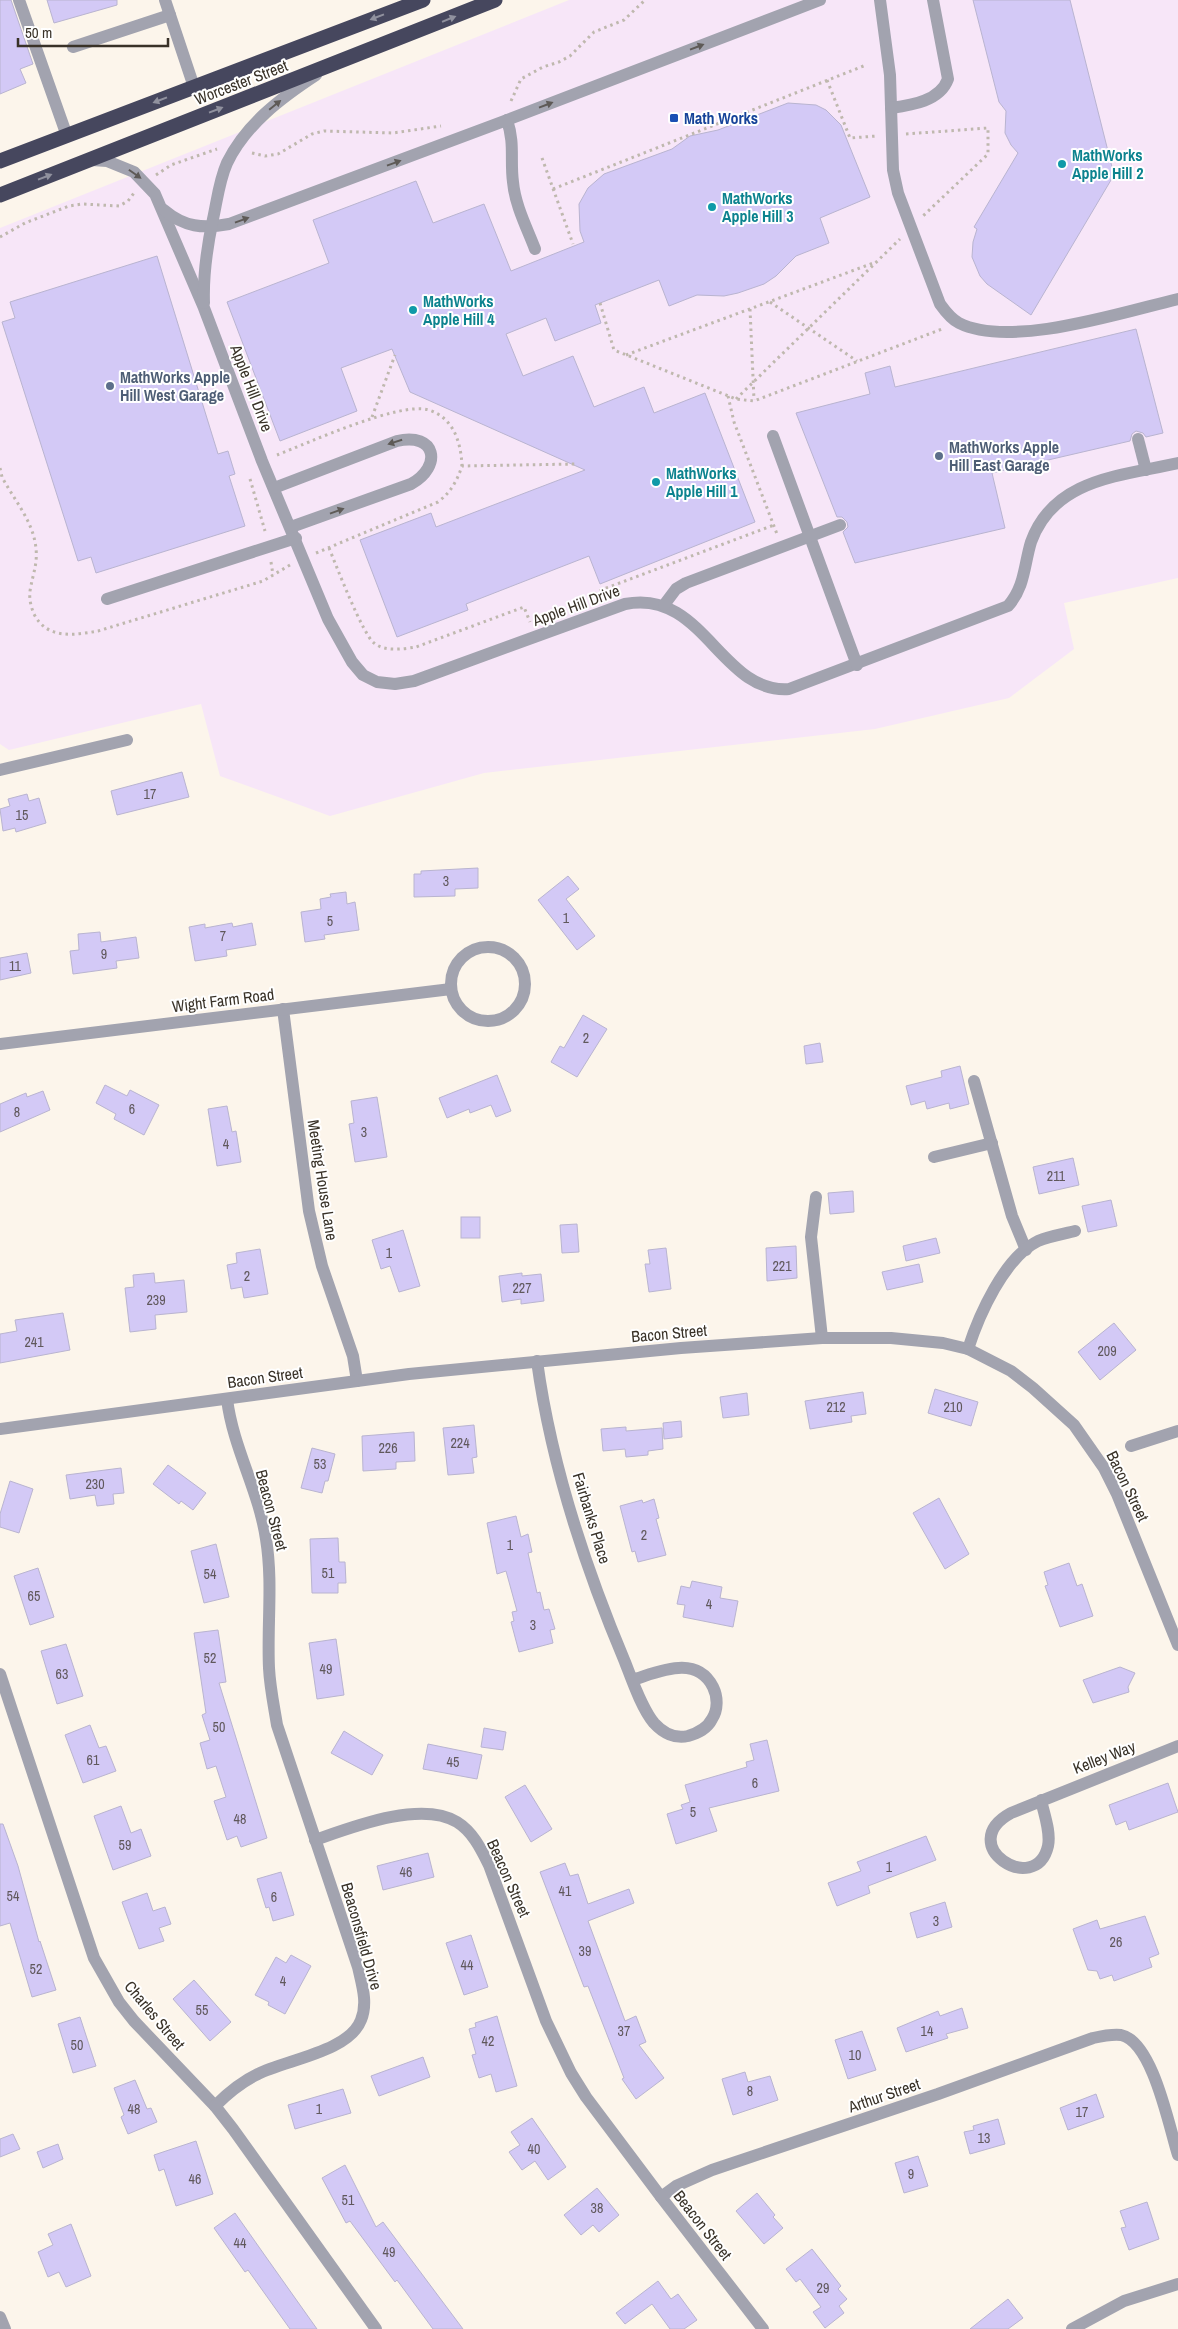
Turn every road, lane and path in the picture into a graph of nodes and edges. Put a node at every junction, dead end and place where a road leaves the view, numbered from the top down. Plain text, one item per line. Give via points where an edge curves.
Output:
1 (19, 0) edge
2 (165, 0) edge
3 (495, 0) edge
4 (645, 0) edge
5 (820, 0) edge
6 (880, 0) edge
7 (932, 0) edge
8 (419, 1) edge
9 (170, 16) junction
10 (73, 47) dead end
11 (332, 65) junction
12 (866, 65) dead end
13 (826, 80) junction
14 (194, 87) junction
15 (509, 105) dead end
16 (891, 108) junction
17 (507, 120) junction
18 (449, 126) dead end
19 (892, 135) junction
20 (66, 136) junction
21 (236, 148) junction
22 (542, 158) dead end
23 (89, 160) junction
24 (0, 161) edge
25 (146, 182) junction
26 (553, 189) junction
27 (0, 195) edge
28 (164, 210) junction
29 (211, 228) junction
30 (912, 228) junction
31 (0, 237) edge
32 (573, 244) dead end
33 (535, 249) dead end
34 (877, 261) junction
35 (1178, 299) edge
36 (770, 301) junction
37 (600, 303) dead end
38 (204, 308) junction
39 (750, 309) junction
40 (959, 323) junction
41 (809, 328) junction
42 (395, 355) dead end
43 (626, 355) junction
44 (857, 361) junction
45 (753, 382) junction
46 (728, 396) junction
47 (736, 399) junction
48 (754, 401) junction
49 (372, 418) dead end
50 (773, 436) dead end
51 (1138, 439) dead end
52 (1178, 463) edge
53 (1146, 470) junction
54 (274, 488) junction
55 (774, 525) junction
56 (840, 525) dead end
57 (293, 533) junction
58 (809, 536) junction
59 (782, 546) junction
60 (329, 548) dead end
61 (106, 599) dead end
62 (586, 600) dead end
63 (664, 605) junction
64 (537, 620) dead end
65 (856, 665) junction
66 (127, 740) dead end
67 (0, 770) edge
68 (451, 989) junction
69 (283, 1009) junction
70 (0, 1044) edge
71 (974, 1081) dead end
72 (992, 1143) junction
73 (934, 1157) dead end
74 (816, 1197) dead end
75 (1075, 1231) dead end
76 (1026, 1250) junction
77 (822, 1338) junction
78 (968, 1349) junction
79 (537, 1361) junction
80 (357, 1381) junction
81 (227, 1399) junction
82 (0, 1429) edge
83 (1178, 1431) edge
84 (1131, 1446) dead end
85 (1178, 1645) edge
86 (0, 1674) edge
87 (632, 1680) junction
88 (1178, 1746) edge
89 (1042, 1800) junction
90 (315, 1840) junction
91 (215, 2106) junction
92 (1178, 2155) edge
93 (661, 2197) junction
94 (1178, 2284) edge
95 (0, 2317) edge
96 (5, 2329) edge
97 (376, 2329) edge
98 (763, 2329) edge
99 (1072, 2329) edge

1 - 20 street
2 - 9 street
11 -> 3 highway, Worcester Street
4 - 15 path via 624,20 594,32 570,56 522,79
17 -> 5 street
6 - 16 street
7 - 16 street via 948,70 945,88 936,96
8 -> 14 highway, Worcester Street
9 - 10 street
9 - 14 street
21 -> 11 street, Apple Hill Drive via 261,116
23 -> 11 highway, Worcester Street
12 - 13 path
13 - 19 path via 850,138
13 - 26 path
14 -> 20 highway, Worcester Street
16 - 19 street
29 -> 17 street via 238,221
17 - 33 street via 513,136 515,196
18 - 21 path via 393,133 324,131 312,134 289,149 265,156
19 - 30 street via 896,185
19 - 30 path via 988,128 988,154
20 - 24 highway, Worcester Street
21 - 25 path via 213,150 188,159
21 - 29 street, Apple Hill Drive via 221,180
22 - 26 path
23 -> 25 street, Apple Hill Drive via 120,164
27 -> 23 highway, Worcester Street
25 - 28 street, Apple Hill Drive
25 - 31 path via 119,206 69,206 25,223
26 - 32 path
28 - 29 street via 174,219
28 - 38 street, Apple Hill Drive
29 - 38 street, Apple Hill Drive via 204,273
30 - 34 path
30 - 40 street via 940,304
34 - 36 path
34 - 41 path
35 - 40 street via 1024,332 976,329
36 - 39 path
36 - 41 path
37 - 43 path via 614,350
38 - 54 street, Apple Hill Drive
39 - 43 path
39 - 45 path
40 - 44 path
41 - 44 path
41 - 45 path
42 - 49 path
43 - 46 path
44 - 48 path
45 - 47 path
45 - 48 path
46 - 47 path
46 - 55 path via 734,422
47 - 48 path
50 - 58 street
51 - 53 street
52 - 53 street, Apple Hill Drive
53 - 65 street, Apple Hill Drive via 1086,485 1054,504 1036,531 1022,585 1008,606
54 - 57 street, Apple Hill Drive
57 -> 54 street via 422,478 431,465 430,450 419,440 397,441
55 - 59 path
55 - 62 path via 601,590
56 - 58 street
57 - 61 street
57 - 63 street, Apple Hill Drive via 341,645 363,675 377,682 395,684 435,675 625,604 651,601
58 - 59 street
58 - 65 street
59 - 63 street via 686,583 676,589
60 - 64 path via 364,629 373,643 384,647 400,650 416,647 524,607 529,622
63 - 65 street, Apple Hill Drive via 692,624 735,666 761,686 789,689
66 - 67 street
68 - 68 street via 453,972 462,957 484,947 507,952 519,964 525,980 519,1005 498,1020 485,1021 462,1011 454,1001
68 - 69 street, Wight Farm Road
69 - 70 street, Wight Farm Road
69 - 80 street, Meeting House Lane via 311,1220
71 - 72 street
72 - 73 street
72 - 76 street via 1012,1216
74 - 77 street via 810,1237
75 - 76 street via 1045,1239
76 - 78 street via 990,1297
77 - 78 street, Bacon Street via 920,1340
77 - 79 street, Bacon Street
78 - 85 street, Bacon Street via 996,1362 1033,1388 1074,1425 1090,1446 1117,1494
79 - 80 street, Bacon Street
79 - 87 street, Fairbanks Place via 545,1415 566,1491 600,1596
80 - 81 street, Bacon Street
81 - 82 street, Bacon Street
81 - 90 street, Beacon Street via 236,1444 266,1536 270,1570 269,1667 275,1715
83 - 84 street
86 - 91 street, Charles Street via 94,1958 134,2021
87 - 87 street, Fairbanks Place via 673,1668 698,1670 715,1689 716,1711 700,1731 684,1737 672,1736 652,1721
88 - 89 street, Kelley Way
89 - 89 street, Kelley Way via 1048,1837 1045,1852 1040,1860 1024,1868 1004,1863 992,1846 995,1826 1001,1818
90 - 91 street, Beaconsfield Drive via 363,1987 365,2007 360,2022 337,2044 241,2082
90 - 93 street, Beacon Street via 358,1826 423,1813 457,1822 469,1832 489,1866 546,2021 566,2065
91 - 97 street, Charles Street
92 - 93 street, Arthur Street via 1150,2068 1141,2050 1134,2042 1121,2036 1093,2038 712,2170 676,2186
93 - 98 street, Beacon Street
94 - 99 street via 1124,2301
95 - 96 street

